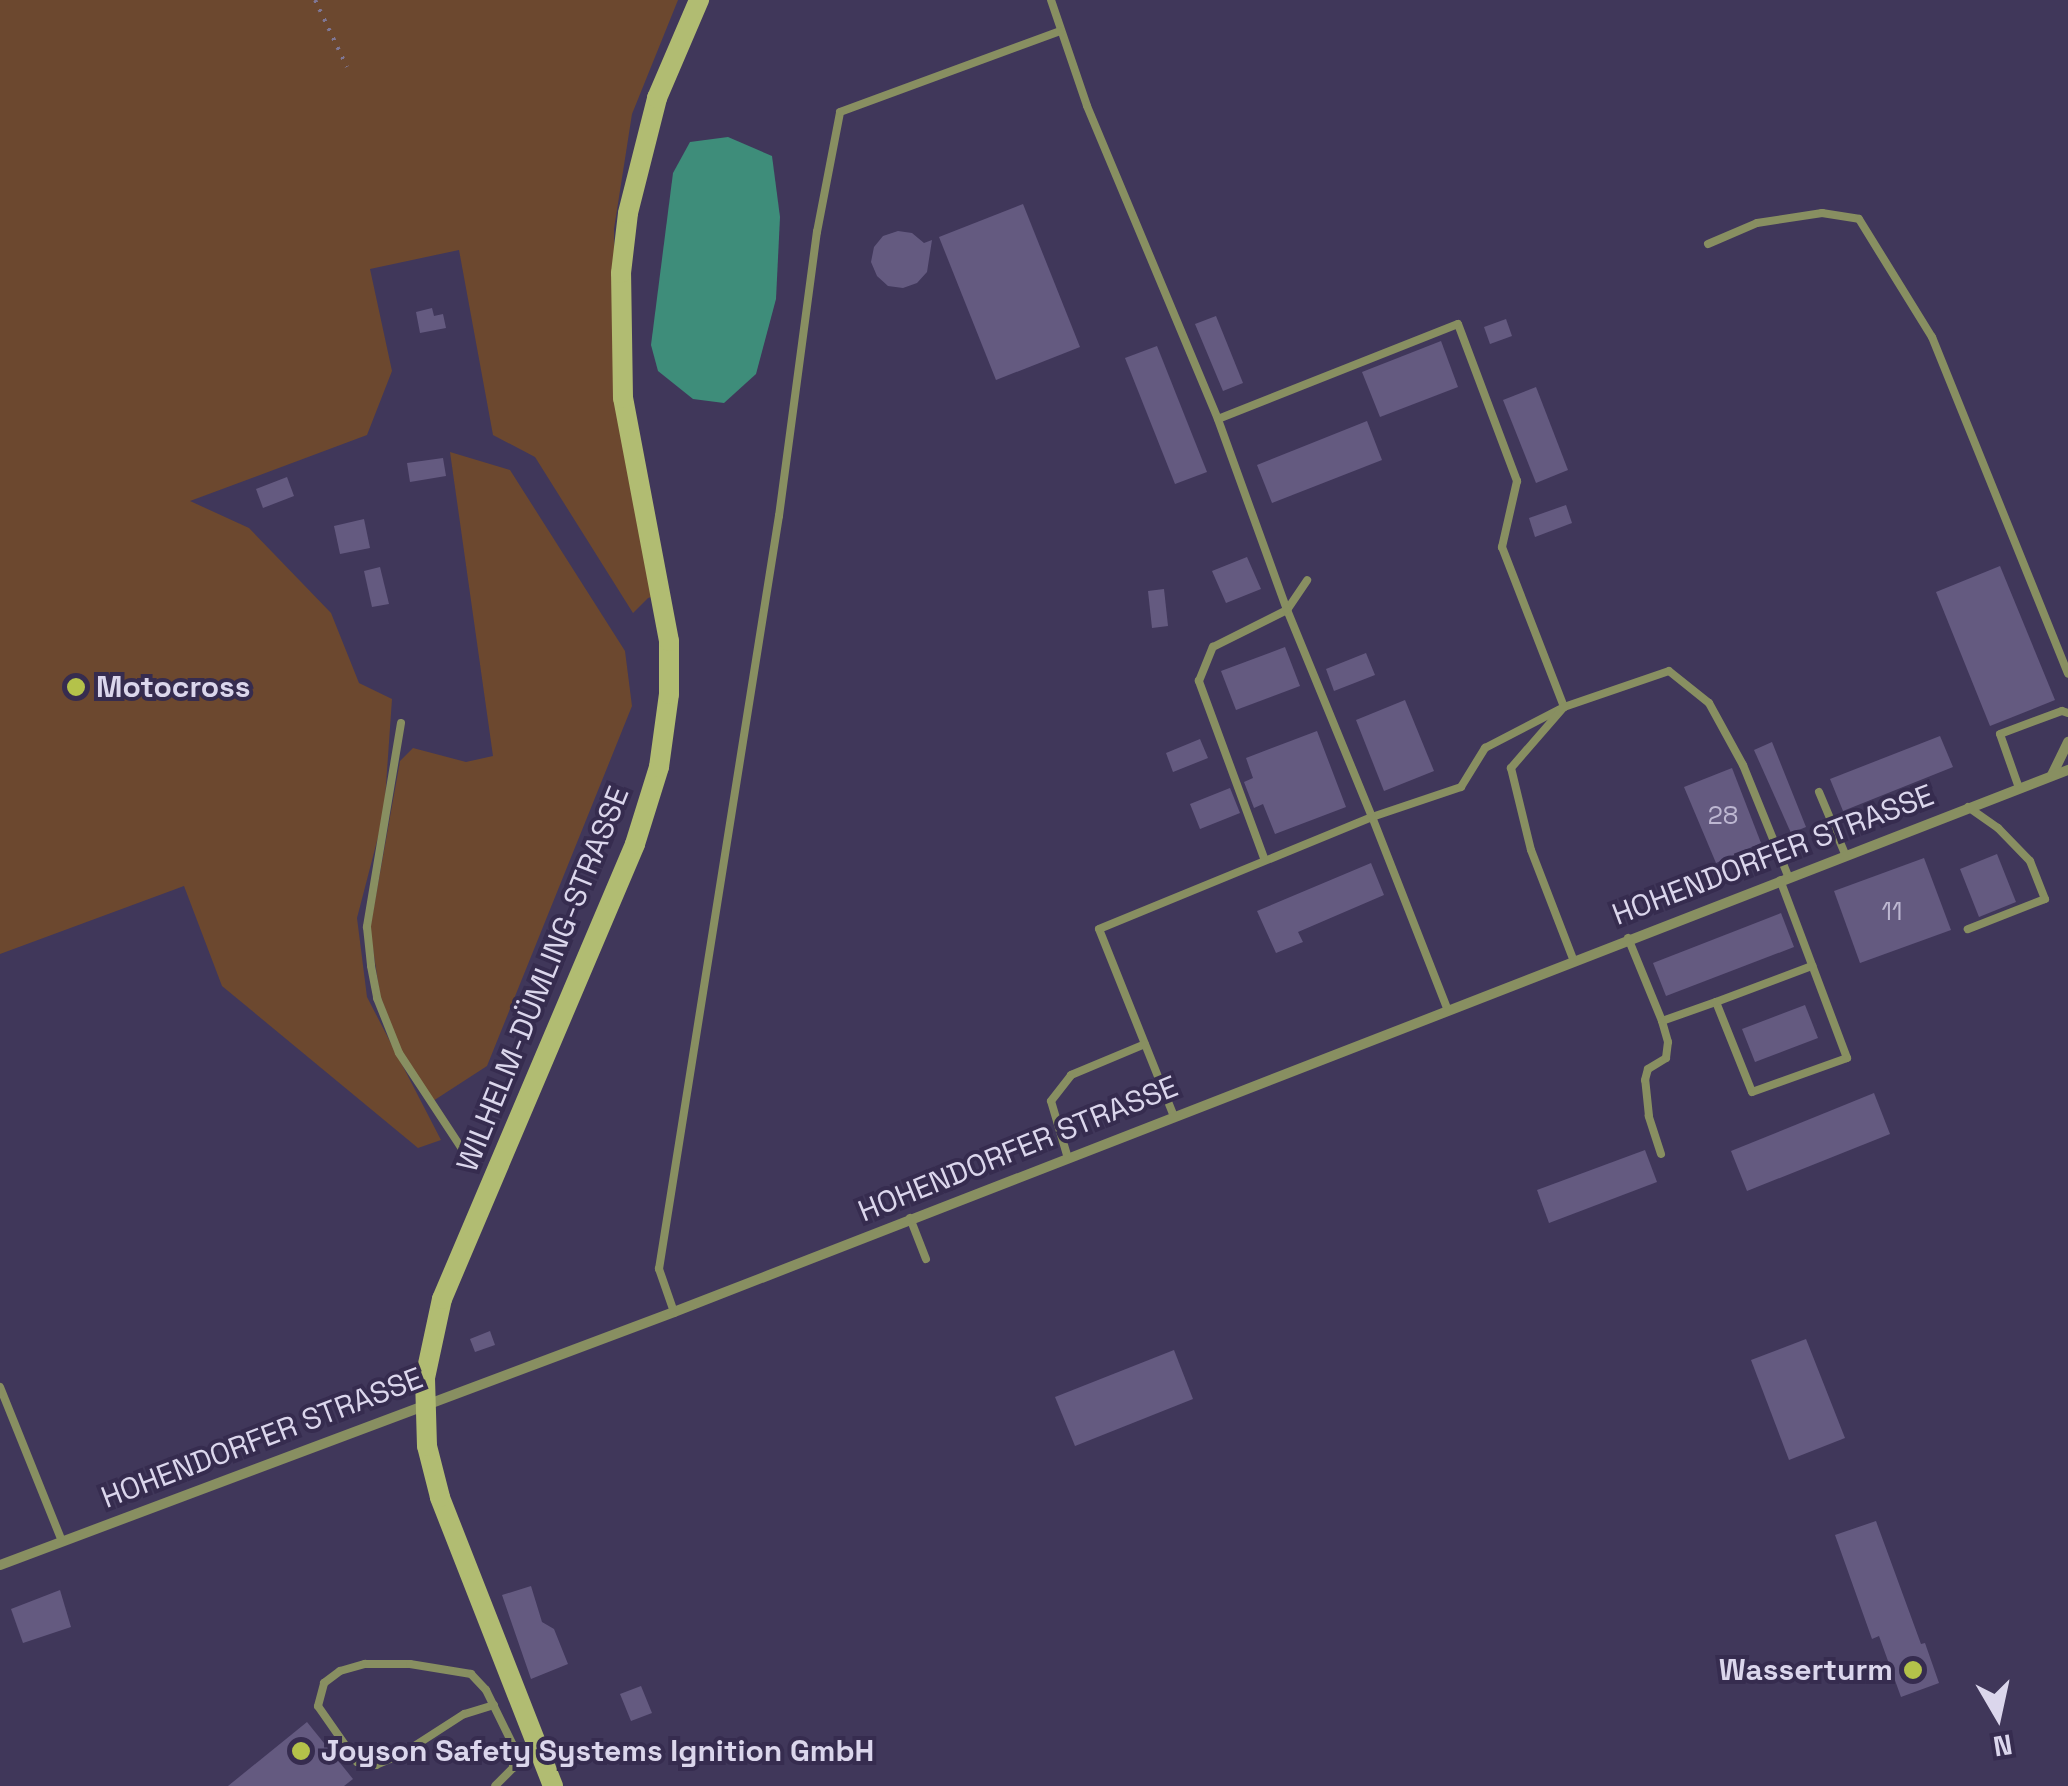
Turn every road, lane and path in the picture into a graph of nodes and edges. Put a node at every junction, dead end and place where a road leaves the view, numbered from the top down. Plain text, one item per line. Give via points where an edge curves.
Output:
1 (315, 0) edge
2 (700, 0) edge
3 (1052, 0) edge
4 (1060, 31) junction
5 (348, 67) dead end
6 (1708, 244) dead end
7 (1218, 418) junction
8 (1307, 580) dead end
9 (1287, 610) junction
10 (2068, 674) edge
11 (1564, 707) junction
12 (2068, 713) edge
13 (401, 723) dead end
14 (2068, 742) edge
15 (2068, 770) edge
16 (2052, 775) junction
17 (2020, 788) junction
18 (1819, 792) dead end
19 (1968, 807) junction
20 (1372, 817) junction
21 (1845, 854) junction
22 (1264, 858) junction
23 (1784, 878) junction
24 (1968, 929) dead end
25 (1628, 938) junction
26 (1573, 960) junction
27 (1812, 966) junction
28 (1716, 1002) junction
29 (1447, 1008) junction
30 (1662, 1021) junction
31 (1145, 1044) junction
32 (1173, 1114) junction
33 (462, 1149) dead end
34 (1661, 1154) dead end
35 (1067, 1155) junction
36 (910, 1218) junction
37 (926, 1259) dead end
38 (674, 1312) junction
39 (0, 1387) edge
40 (424, 1403) junction
41 (62, 1540) junction
42 (0, 1565) edge
43 (494, 1705) junction
44 (495, 1786) edge
45 (553, 1786) edge

1 - 5 path
2 - 40 street, WILHELM-DÜMLING-STRASSE via 657,98 628,213 621,273 623,398 669,641 666,730 635,844 442,1299
3 - 4 lane
4 - 7 lane
4 - 38 lane via 840,112 659,1269
6 - 10 lane via 1756,223 1822,213 1859,219 1932,337
7 - 9 lane
7 - 11 lane via 1458,324 1517,481 1502,547
8 - 9 lane
9 - 20 lane
9 - 22 lane via 1213,648 1199,681
11 - 20 lane via 1485,748 1461,788
11 - 23 lane via 1669,671 1710,702 1743,766
11 - 26 lane via 1511,768 1531,850
12 - 17 lane via 2000,734
13 - 33 lane via 367,927 371,966 400,1053
14 - 16 street
15 - 16 street, HOHENDORFER STRASSE
16 - 17 street, HOHENDORFER STRASSE
17 - 19 street, HOHENDORFER STRASSE
18 - 21 lane
19 - 21 street, HOHENDORFER STRASSE
19 - 24 lane via 2030,861 2044,899
20 - 22 lane
20 - 29 lane
21 - 23 street, HOHENDORFER STRASSE
22 - 31 lane via 1099,929
23 - 25 street, HOHENDORFER STRASSE
23 - 27 lane
25 - 26 street, HOHENDORFER STRASSE
25 - 30 lane
26 - 29 street, HOHENDORFER STRASSE
27 - 28 lane
27 - 28 lane via 1847,1058 1752,1092
28 - 30 lane
29 - 32 street, HOHENDORFER STRASSE
30 - 34 lane via 1666,1058 1645,1080
31 - 32 lane
31 - 35 lane via 1071,1076 1051,1101
32 - 35 street, HOHENDORFER STRASSE
35 - 36 street, HOHENDORFER STRASSE
36 - 37 lane
36 - 38 street, HOHENDORFER STRASSE
38 - 40 street, HOHENDORFER STRASSE
39 - 41 lane
40 - 41 street, HOHENDORFER STRASSE
40 - 45 street, WILHELM-DÜMLING-STRASSE via 440,1497
41 - 42 street, HOHENDORFER STRASSE
43 - 43 lane via 470,1674 365,1664 324,1683 318,1706 357,1762 376,1765 464,1714
43 - 44 lane via 513,1744 513,1768

